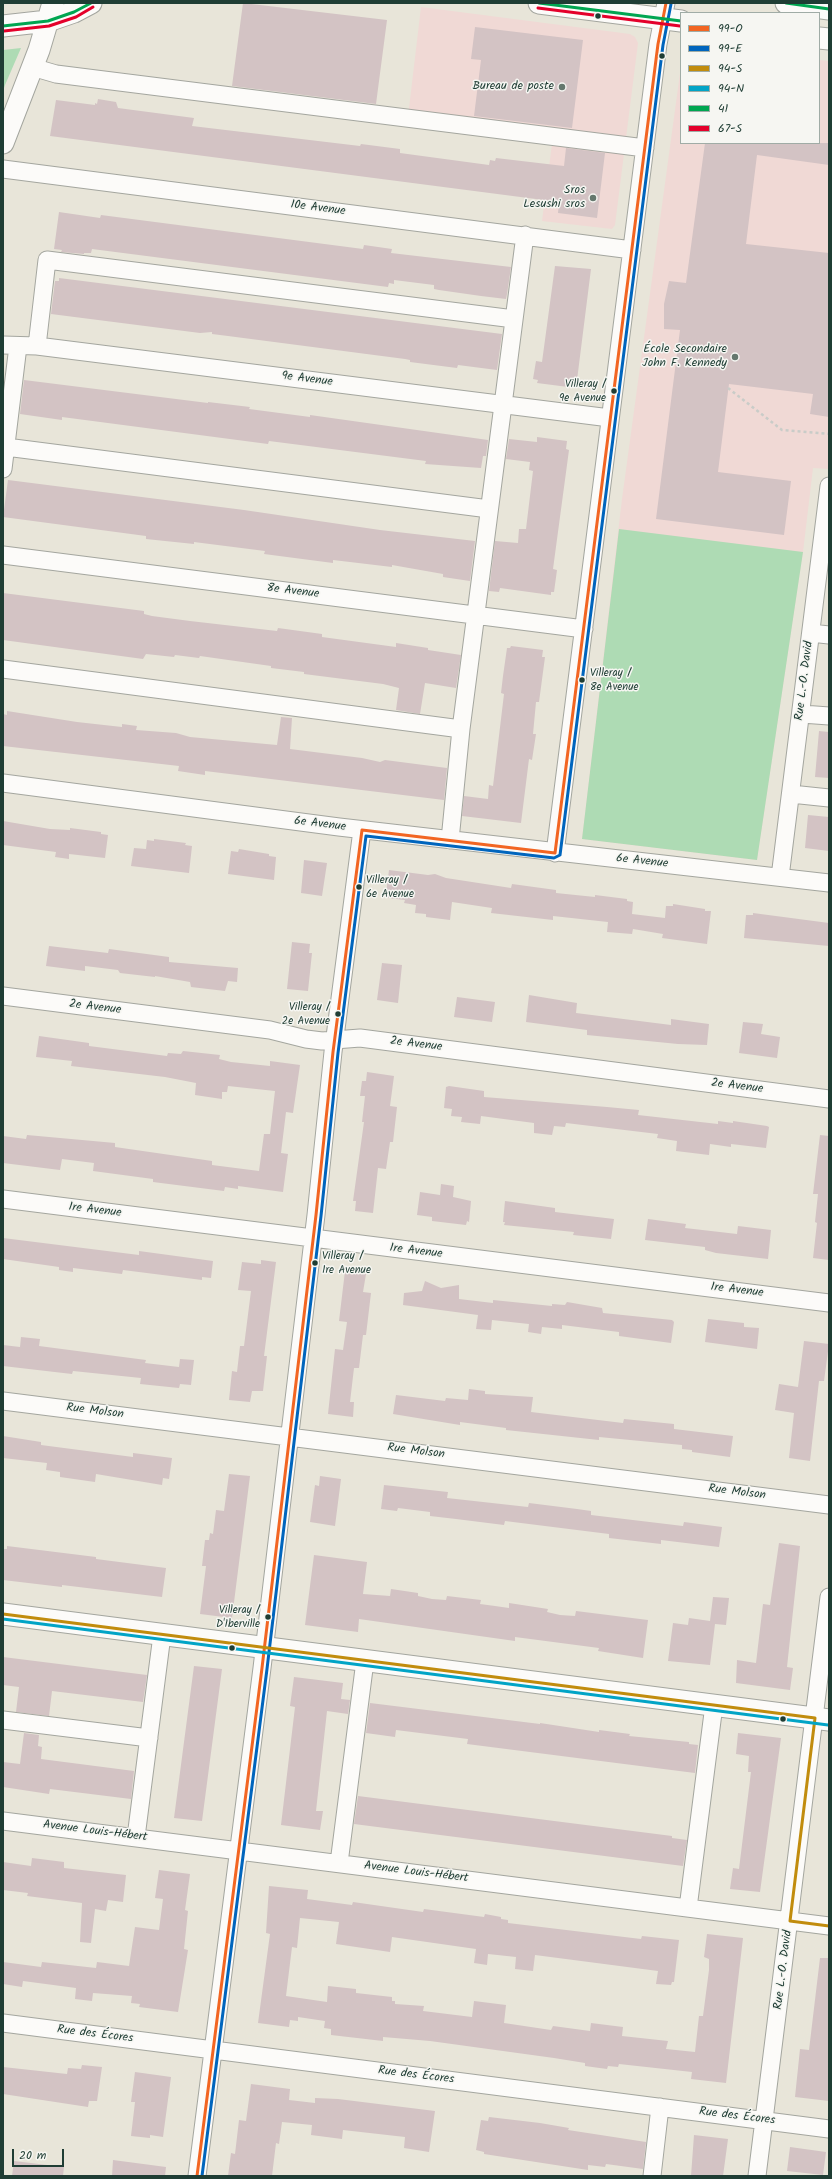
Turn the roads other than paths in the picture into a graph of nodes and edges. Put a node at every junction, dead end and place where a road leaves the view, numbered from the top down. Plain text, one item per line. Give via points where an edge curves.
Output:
1 (91, 3) edge
2 (539, 3) edge
3 (786, 3) edge
4 (829, 8) edge
5 (50, 12) edge
6 (670, 14) edge
7 (3, 26) edge
8 (32, 67) junction
9 (3, 143) edge
10 (645, 148) junction
11 (3, 169) edge
12 (525, 235) junction
13 (632, 250) junction
14 (514, 319) junction
15 (11, 345) edge
16 (37, 346) junction
17 (503, 405) junction
18 (610, 418) junction
19 (6, 447) junction
20 (3, 469) edge
21 (829, 486) edge
22 (489, 509) junction
23 (825, 554) edge
24 (3, 555) edge
25 (476, 616) junction
26 (584, 629) junction
27 (811, 633) junction
28 (829, 635) edge
29 (3, 669) edge
30 (802, 714) junction
31 (829, 716) edge
32 (461, 729) junction
33 (3, 783) edge
34 (791, 794) junction
35 (829, 798) edge
36 (362, 830) junction
37 (450, 840) junction
38 (555, 853) junction
39 (780, 877) junction
40 (829, 883) edge
41 (3, 996) edge
42 (335, 1040) junction
43 (829, 1099) edge
44 (3, 1199) edge
45 (313, 1238) junction
46 (829, 1303) edge
47 (3, 1401) edge
48 (290, 1436) junction
49 (829, 1505) edge
50 (829, 1597) edge
51 (3, 1614) edge
52 (162, 1635) junction
53 (264, 1648) junction
54 (365, 1661) junction
55 (714, 1705) junction
56 (822, 1719) edge
57 (3, 1720) edge
58 (149, 1738) junction
59 (3, 1821) edge
60 (136, 1837) junction
61 (238, 1850) junction
62 (339, 1863) junction
63 (688, 1908) junction
64 (790, 1921) junction
65 (829, 1926) edge
66 (3, 2023) edge
67 (213, 2050) junction
68 (660, 2107) junction
69 (765, 2120) junction
70 (829, 2129) edge
71 (197, 2176) edge
72 (652, 2176) edge
73 (758, 2176) edge

1 - 5 main road via 74,12
2 - 6 main road
3 - 4 main road
5 - 7 main road
5 - 8 main road
6 - 10 street
8 - 9 main road
8 - 10 street via 56,74
10 - 13 street
11 - 12 street, 10e Avenue
12 - 13 street, 10e Avenue
12 - 14 street
13 - 18 street
14 - 16 street via 47,260
14 - 17 street
15 - 16 street, 9e Avenue
15 - 19 street
16 - 17 street, 9e Avenue
17 - 18 street, 9e Avenue
17 - 22 street
18 - 26 street
19 - 20 street
19 - 22 street
21 - 23 street, Rue L.-O. David
22 - 25 street
23 - 27 street, Rue L.-O. David
24 - 25 street, 8e Avenue
25 - 26 street, 8e Avenue
25 - 32 street
26 - 38 street
27 - 28 street
27 - 30 street, Rue L.-O. David
29 - 32 street
30 - 31 street
30 - 34 street, Rue L.-O. David
32 - 37 street
33 - 36 street, 6e Avenue
34 - 35 street
34 - 39 street, Rue L.-O. David
36 - 37 street, 6e Avenue
36 - 42 street
37 - 38 street, 6e Avenue
38 - 39 street, 6e Avenue
39 - 40 street, 6e Avenue
41 - 42 street, 2e Avenue via 270,1030 306,1039
42 - 43 street, 2e Avenue via 360,1038
42 - 45 street
44 - 45 street, 1re Avenue
45 - 46 street, 1re Avenue
45 - 48 street
47 - 48 street, Rue Molson
48 - 49 street, Rue Molson
48 - 53 street
50 - 56 street, Rue L.-O. David
51 - 52 main road
52 - 53 main road
52 - 58 street
53 - 54 main road
53 - 61 street
54 - 55 main road
54 - 62 street
55 - 56 main road
55 - 63 street
56 - 64 street, Rue L.-O. David
57 - 58 street
58 - 60 street
59 - 60 street, Avenue Louis-Hébert
60 - 61 street, Avenue Louis-Hébert
61 - 62 street, Avenue Louis-Hébert
61 - 67 street
62 - 63 street, Avenue Louis-Hébert
63 - 64 street, Avenue Louis-Hébert
64 - 65 street, Avenue Louis-Hébert
64 - 69 street, Rue L.-O. David
66 - 67 street, Rue des Écores
67 - 68 street, Rue des Écores
67 - 71 street
68 - 69 street, Rue des Écores
68 - 72 street
69 - 70 street, Rue des Écores
69 - 73 street, Rue L.-O. David

